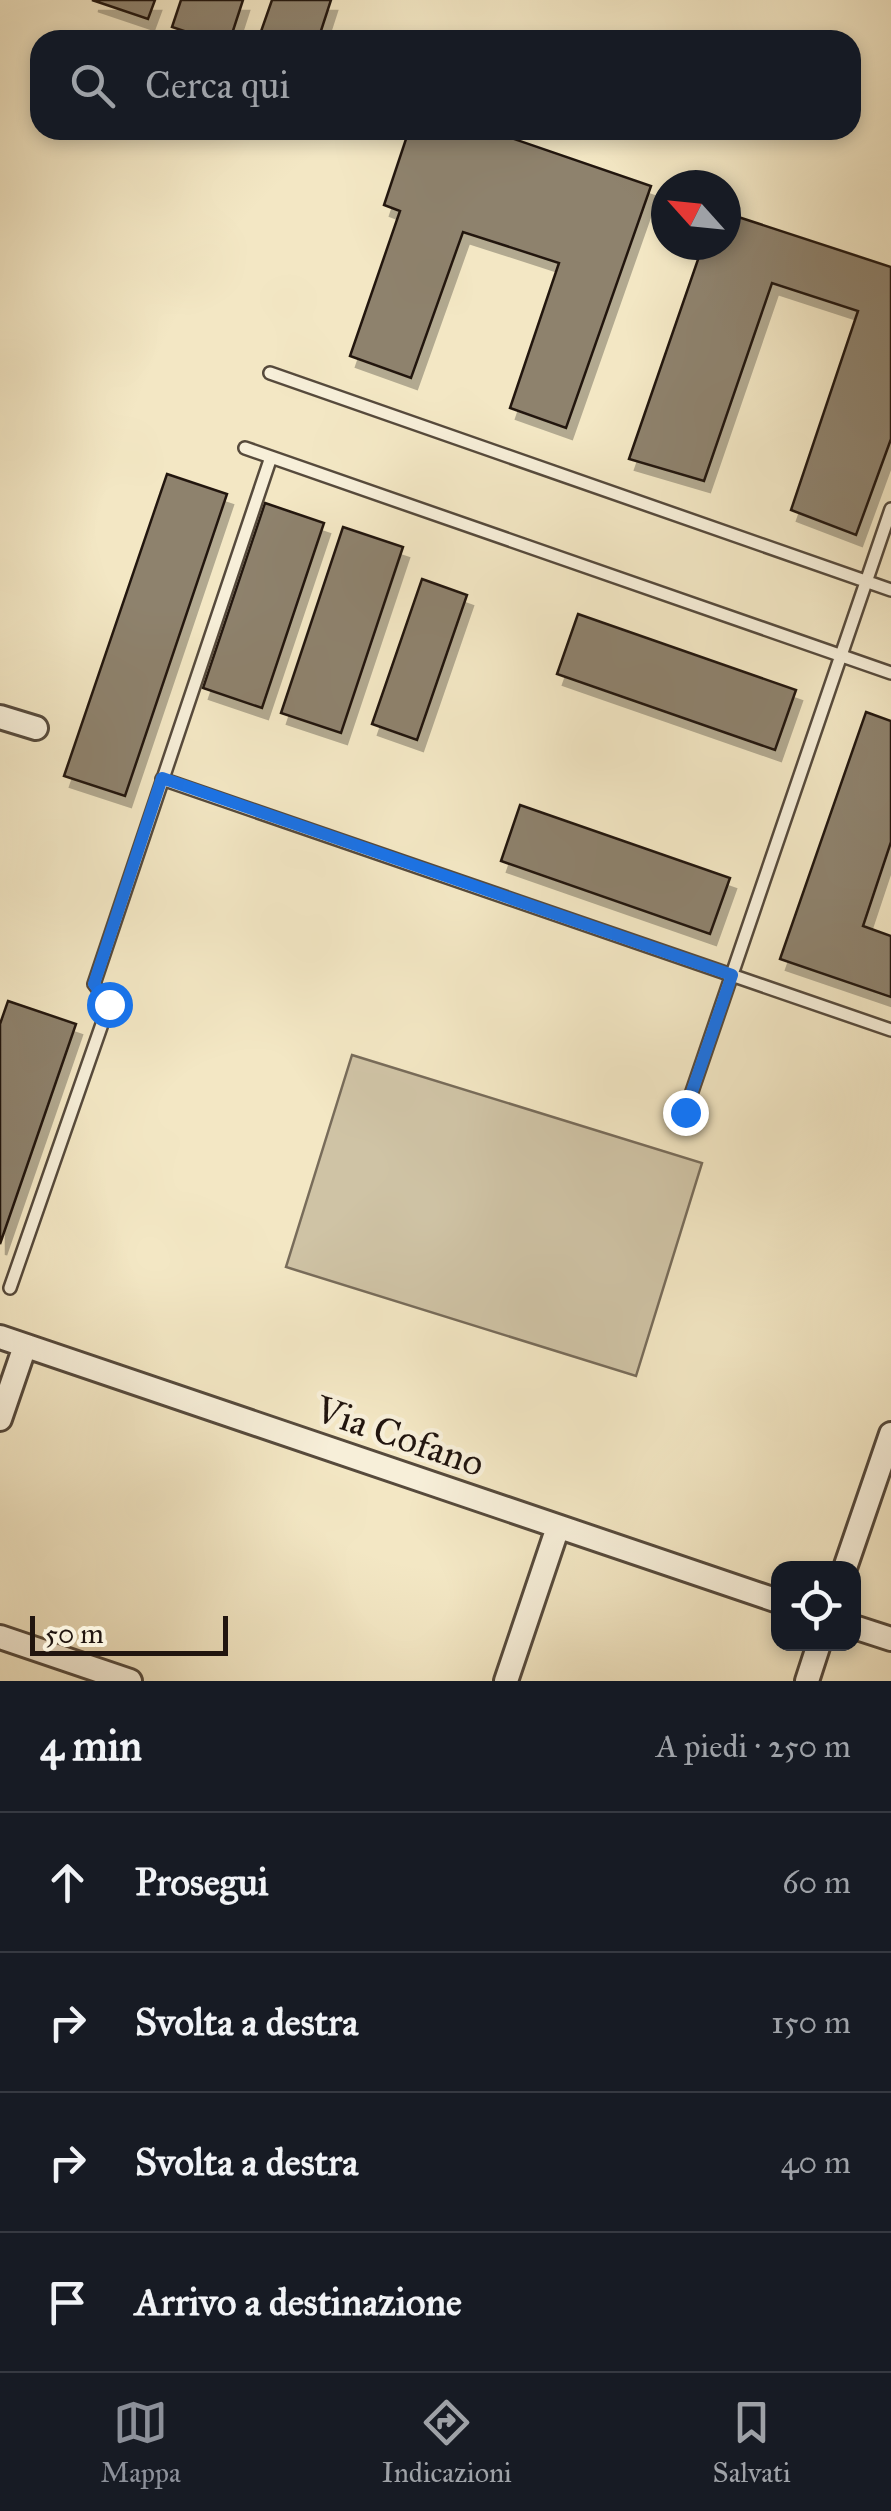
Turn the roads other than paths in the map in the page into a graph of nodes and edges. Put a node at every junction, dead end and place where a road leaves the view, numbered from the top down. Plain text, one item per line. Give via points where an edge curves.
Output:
1 (270, 373) dead end
2 (244, 448) dead end
3 (271, 457) junction
4 (891, 509) edge
5 (866, 581) junction
6 (891, 590) edge
7 (841, 656) junction
8 (891, 673) edge
9 (0, 717) edge
10 (36, 728) dead end
11 (162, 778) junction
12 (732, 975) junction
13 (891, 1030) edge
14 (685, 1112) dead end
15 (10, 1288) dead end
16 (0, 1337) edge
17 (25, 1346) junction
18 (0, 1419) edge
19 (891, 1434) edge
20 (558, 1526) junction
21 (847, 1561) edge
22 (771, 1599) edge
23 (861, 1628) edge
24 (0, 1636) edge
25 (891, 1639) edge
26 (818, 1651) edge
27 (130, 1681) edge
28 (506, 1681) edge
29 (807, 1681) edge

1 - 5 lane
2 - 3 lane
3 - 7 lane
3 - 11 lane
4 - 5 lane
5 - 6 lane
5 - 7 lane
7 - 8 lane
7 - 12 lane
9 - 10 street
11 - 12 lane
11 - 15 lane via 94,984 109,1004
12 - 13 lane
12 - 14 lane
16 - 17 street, Via Cofano
17 - 18 street
17 - 20 street, Via Cofano
19 - 21 street
20 - 22 street, Via Cofano
20 - 28 street
23 - 25 street
24 - 27 street
26 - 29 street

